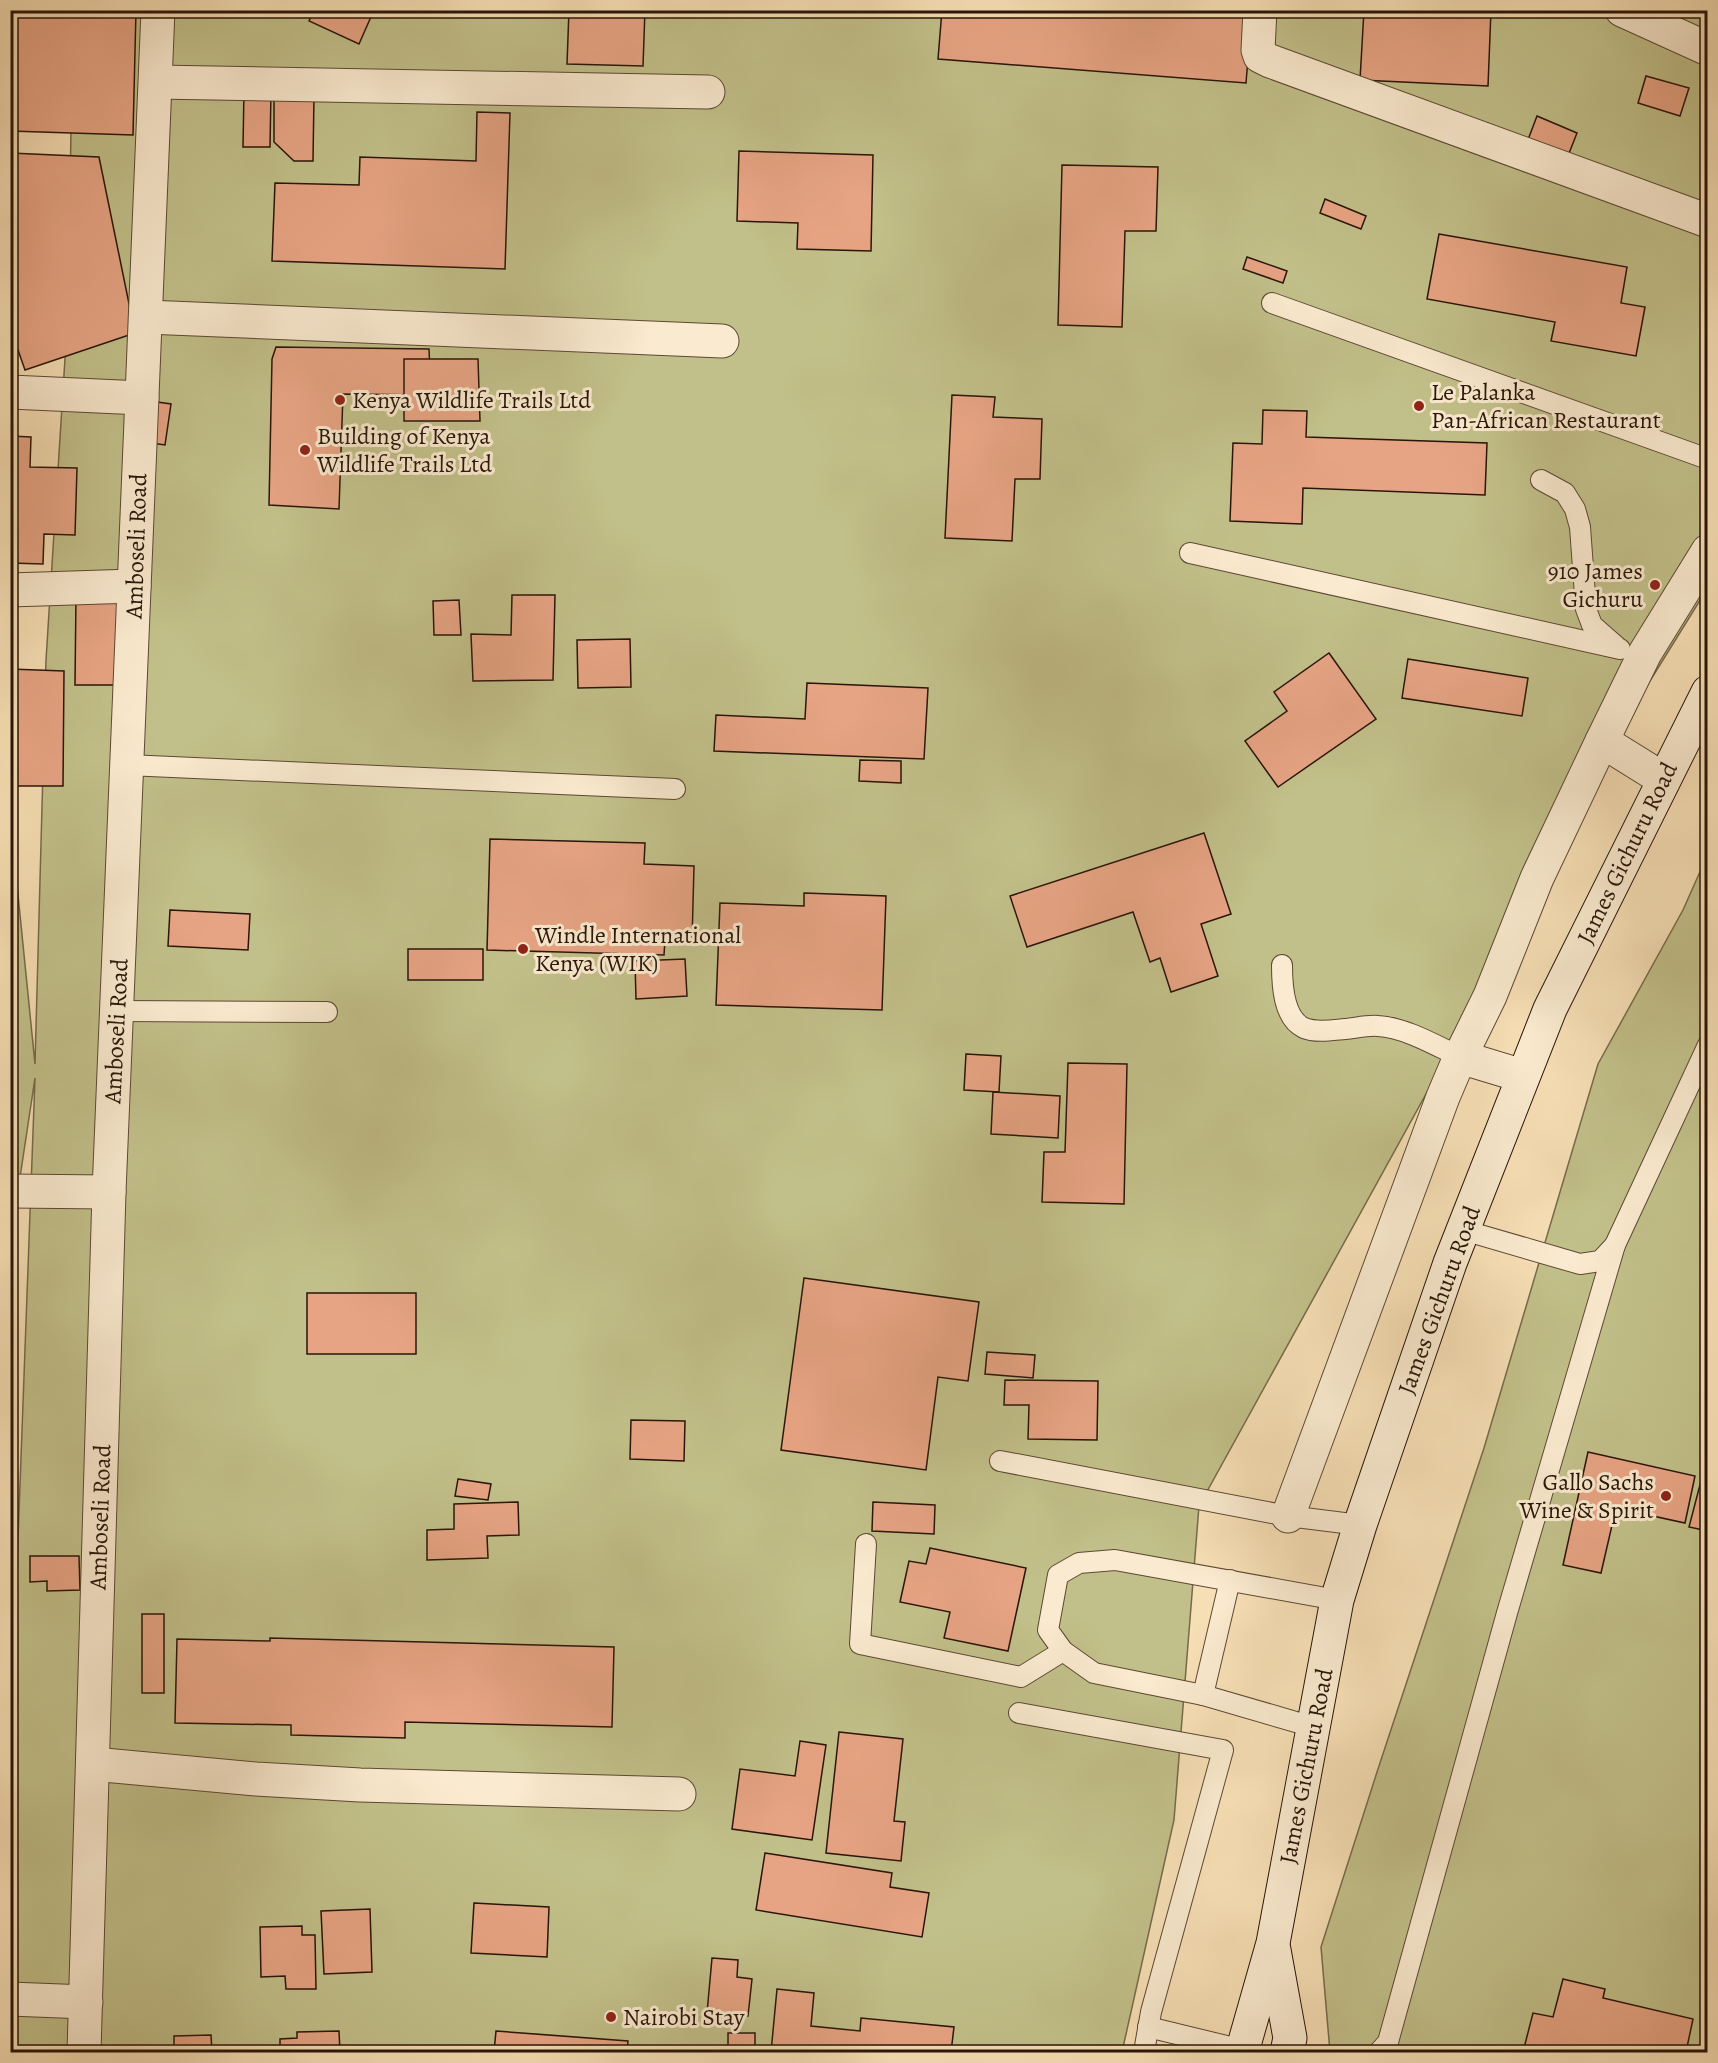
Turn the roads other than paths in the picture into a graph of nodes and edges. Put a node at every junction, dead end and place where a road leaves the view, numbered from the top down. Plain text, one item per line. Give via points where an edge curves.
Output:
1 (158, 10) edge
2 (1260, 10) edge
3 (1622, 10) edge
4 (1707, 49) edge
5 (156, 82) junction
6 (708, 92) dead end
7 (1707, 222) edge
8 (1272, 303) dead end
9 (146, 317) junction
10 (722, 341) dead end
11 (10, 392) edge
12 (142, 398) junction
13 (1707, 459) edge
14 (1541, 480) dead end
15 (1707, 551) edge
16 (1190, 553) dead end
17 (134, 586) junction
18 (10, 590) edge
19 (1632, 651) junction
20 (1707, 692) edge
21 (1602, 741) junction
22 (127, 765) junction
23 (1663, 778) junction
24 (675, 789) dead end
25 (1282, 965) dead end
26 (117, 1011) junction
27 (327, 1012) dead end
28 (1707, 1045) edge
29 (1460, 1057) junction
30 (1523, 1076) junction
31 (10, 1191) edge
32 (109, 1192) junction
33 (1463, 1230) junction
34 (1615, 1245) junction
35 (1000, 1461) dead end
36 (1288, 1516) junction
37 (1360, 1525) junction
38 (866, 1544) dead end
39 (1230, 1580) junction
40 (1337, 1600) junction
41 (1063, 1652) junction
42 (1203, 1695) junction
43 (1019, 1713) dead end
44 (1313, 1727) junction
45 (93, 1764) junction
46 (679, 1794) dead end
47 (1273, 1943) junction
48 (10, 1999) edge
49 (86, 2002) junction
50 (1148, 2027) junction
51 (1242, 2051) edge
52 (84, 2052) edge
53 (1144, 2052) edge
54 (1287, 2052) edge
55 (1379, 2052) edge

1 - 5 street, Amboseli Road
2 - 7 street via 1258,50 1260,56 1270,61
3 - 4 street
5 - 6 street
5 - 9 street, Amboseli Road
8 - 13 lane
9 - 10 street
9 - 12 street, Amboseli Road
11 - 12 street
12 - 17 street, Amboseli Road
14 - 19 lane via 1565,493 1575,509 1580,527 1586,609 1592,625
15 - 19 street
16 - 19 lane
17 - 18 street
17 - 22 street, Amboseli Road
19 - 21 street
20 - 23 street, James Gichuru Road
21 - 23 street
21 - 29 street
22 - 24 lane
22 - 26 street, Amboseli Road
23 - 30 street, James Gichuru Road via 1550,1009
25 - 29 lane via 1285,1002 1295,1021 1304,1028 1378,1026 1415,1036
26 - 27 lane
26 - 32 street, Amboseli Road
28 - 34 lane
29 - 30 street
29 - 36 street
30 - 33 street, James Gichuru Road
31 - 32 street
32 - 45 street, Amboseli Road
33 - 34 lane via 1580,1264 1600,1261
33 - 37 street, James Gichuru Road
34 - 55 lane via 1507,1613 1388,2042
35 - 36 lane
36 - 37 lane
37 - 40 street, James Gichuru Road
38 - 41 lane via 860,1644 1022,1677
39 - 40 lane
39 - 41 lane via 1115,1560 1079,1563 1058,1575 1048,1630
39 - 42 lane
40 - 44 street, James Gichuru Road
41 - 42 lane via 1094,1673
42 - 44 lane
43 - 50 lane via 1223,1750
44 - 47 street, James Gichuru Road
45 - 46 street via 360,1785
45 - 49 street, Amboseli Road
47 - 51 street, James Gichuru Road
47 - 54 street, James Gichuru Road via 1290,2038
48 - 49 street
49 - 52 street, Amboseli Road
50 - 51 lane
50 - 53 lane

